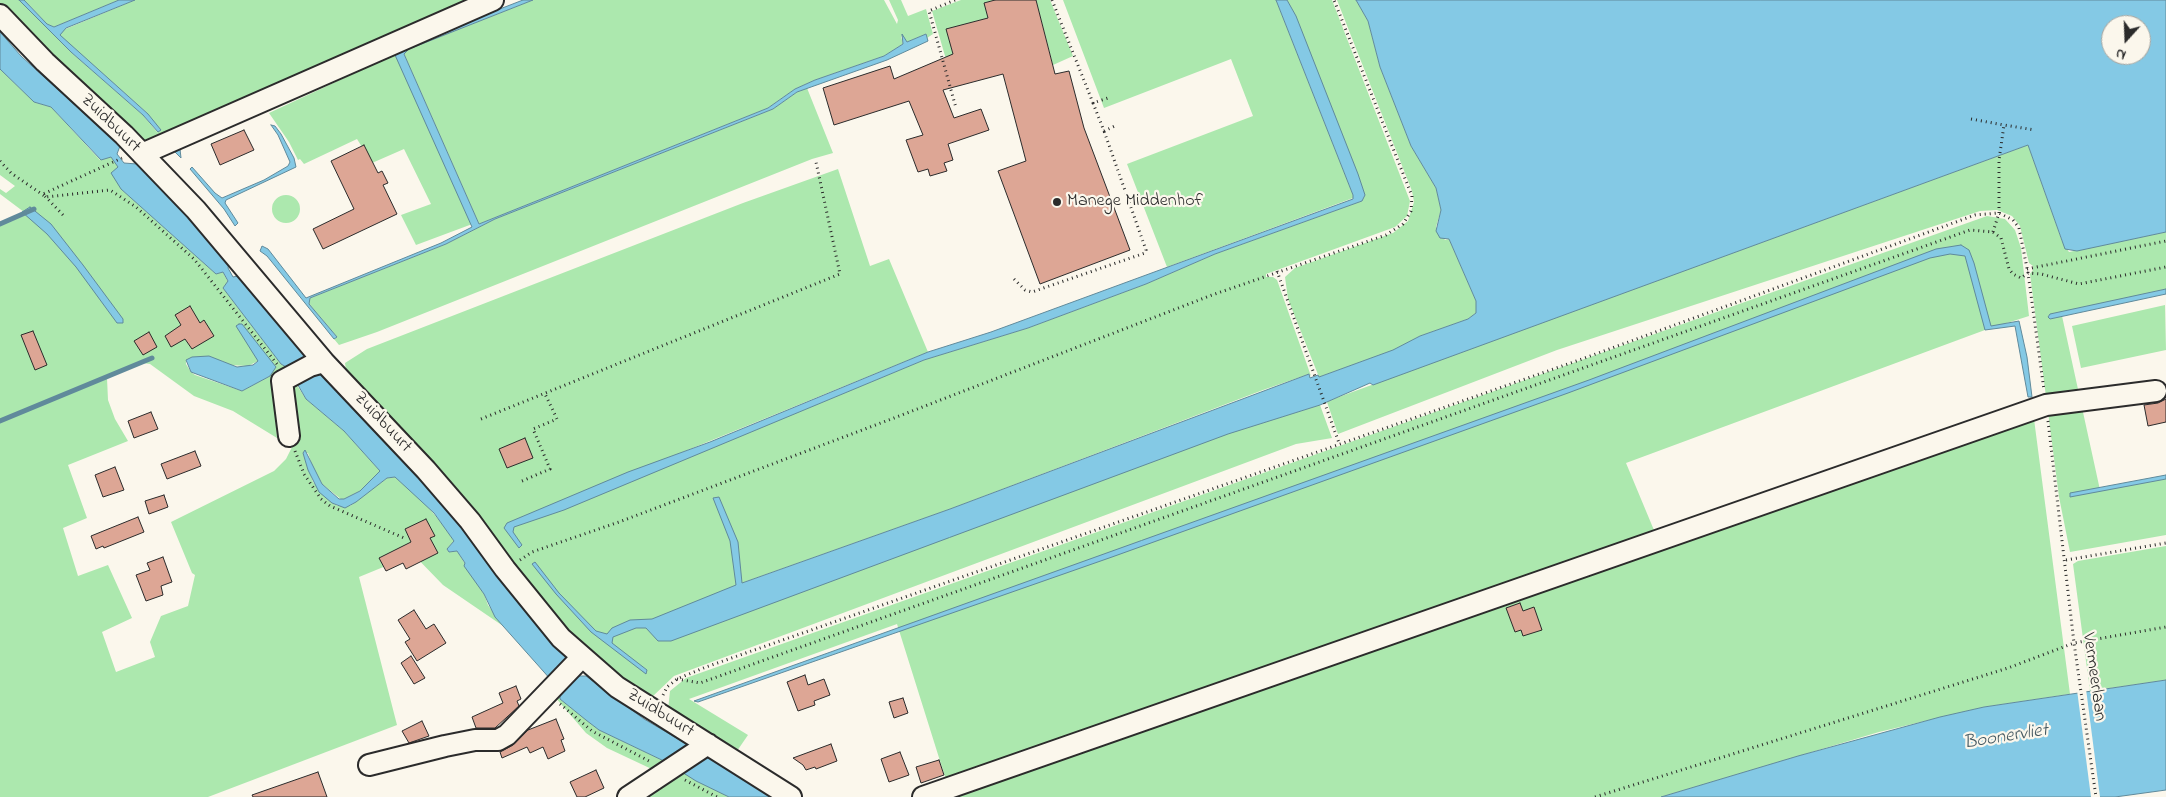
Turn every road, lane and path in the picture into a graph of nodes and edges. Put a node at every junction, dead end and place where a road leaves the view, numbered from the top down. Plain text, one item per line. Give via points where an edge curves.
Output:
1 (493, 0) edge
2 (955, 0) edge
3 (1052, 0) edge
4 (1334, 0) edge
5 (0, 15) edge
6 (1108, 98) dead end
7 (1093, 103) junction
8 (956, 108) dead end
9 (1971, 120) dead end
10 (1117, 125) dead end
11 (2004, 125) junction
12 (2035, 130) dead end
13 (1104, 131) junction
14 (142, 154) junction
15 (0, 161) edge
16 (816, 162) dead end
17 (108, 166) dead end
18 (43, 194) junction
19 (1999, 213) junction
20 (63, 215) dead end
21 (1993, 232) junction
22 (2166, 240) edge
23 (2166, 267) edge
24 (1277, 271) junction
25 (1014, 279) dead end
26 (304, 370) junction
27 (2156, 391) dead end
28 (546, 394) junction
29 (482, 419) dead end
30 (289, 436) joint
31 (1339, 443) junction
32 (522, 482) dead end
33 (404, 538) dead end
34 (2166, 543) edge
35 (505, 569) junction
36 (2166, 626) edge
37 (2074, 642) junction
38 (575, 665) junction
39 (677, 679) junction
40 (553, 689) junction
41 (654, 711) junction
42 (704, 746) junction
43 (369, 766) dead end
44 (672, 770) junction
45 (628, 797) edge
46 (717, 797) edge
47 (791, 797) edge
48 (923, 797) edge
49 (1595, 797) edge
50 (2096, 797) edge

1 - 14 street
2 - 8 path via 929,11
3 - 7 path
4 - 24 path via 1412,196 1411,211 1403,224 1386,235
5 - 14 street, Zuidbuurt via 44,62
6 - 7 path
7 - 13 path
9 - 11 path
10 - 13 path
11 - 12 path
11 - 19 path via 1999,160
13 - 25 path via 1145,253 1032,292
14 - 26 street, Zuidbuurt via 238,257
15 - 18 path via 11,173
16 - 28 path via 840,274
17 - 18 path
18 - 20 path
18 - 26 path via 46,197 110,190 136,207 194,259 279,367
19 - 21 path
19 - 22 path via 2013,220 2019,228 2027,269
19 - 31 path via 1975,215 1582,359
21 - 23 path via 2001,238 2009,269 2021,278 2028,274 2041,274 2079,284
21 - 39 path via 1970,230 700,684
24 - 31 path
24 - 35 path via 619,522 532,552
26 - 30 street
26 - 35 street, Zuidbuurt via 426,470 470,521
27 - 48 street via 2046,405
28 - 29 path
28 - 32 path via 557,419 533,429 550,469
30 - 33 path via 304,474 321,499 338,510
31 - 39 path
34 - 37 path, Vermeerlaan via 2065,560
35 - 38 street, Zuidbuurt
36 - 37 path
37 - 49 path via 2008,668
37 - 50 path, Vermeerlaan
38 - 40 street
38 - 41 street, Zuidbuurt
39 - 41 path via 667,687
40 - 43 street via 498,740 475,740 445,746
40 - 44 path via 561,705 592,732
41 - 42 street, Zuidbuurt
42 - 44 street
42 - 47 street, Zuidbuurt
44 - 45 street
44 - 46 path

